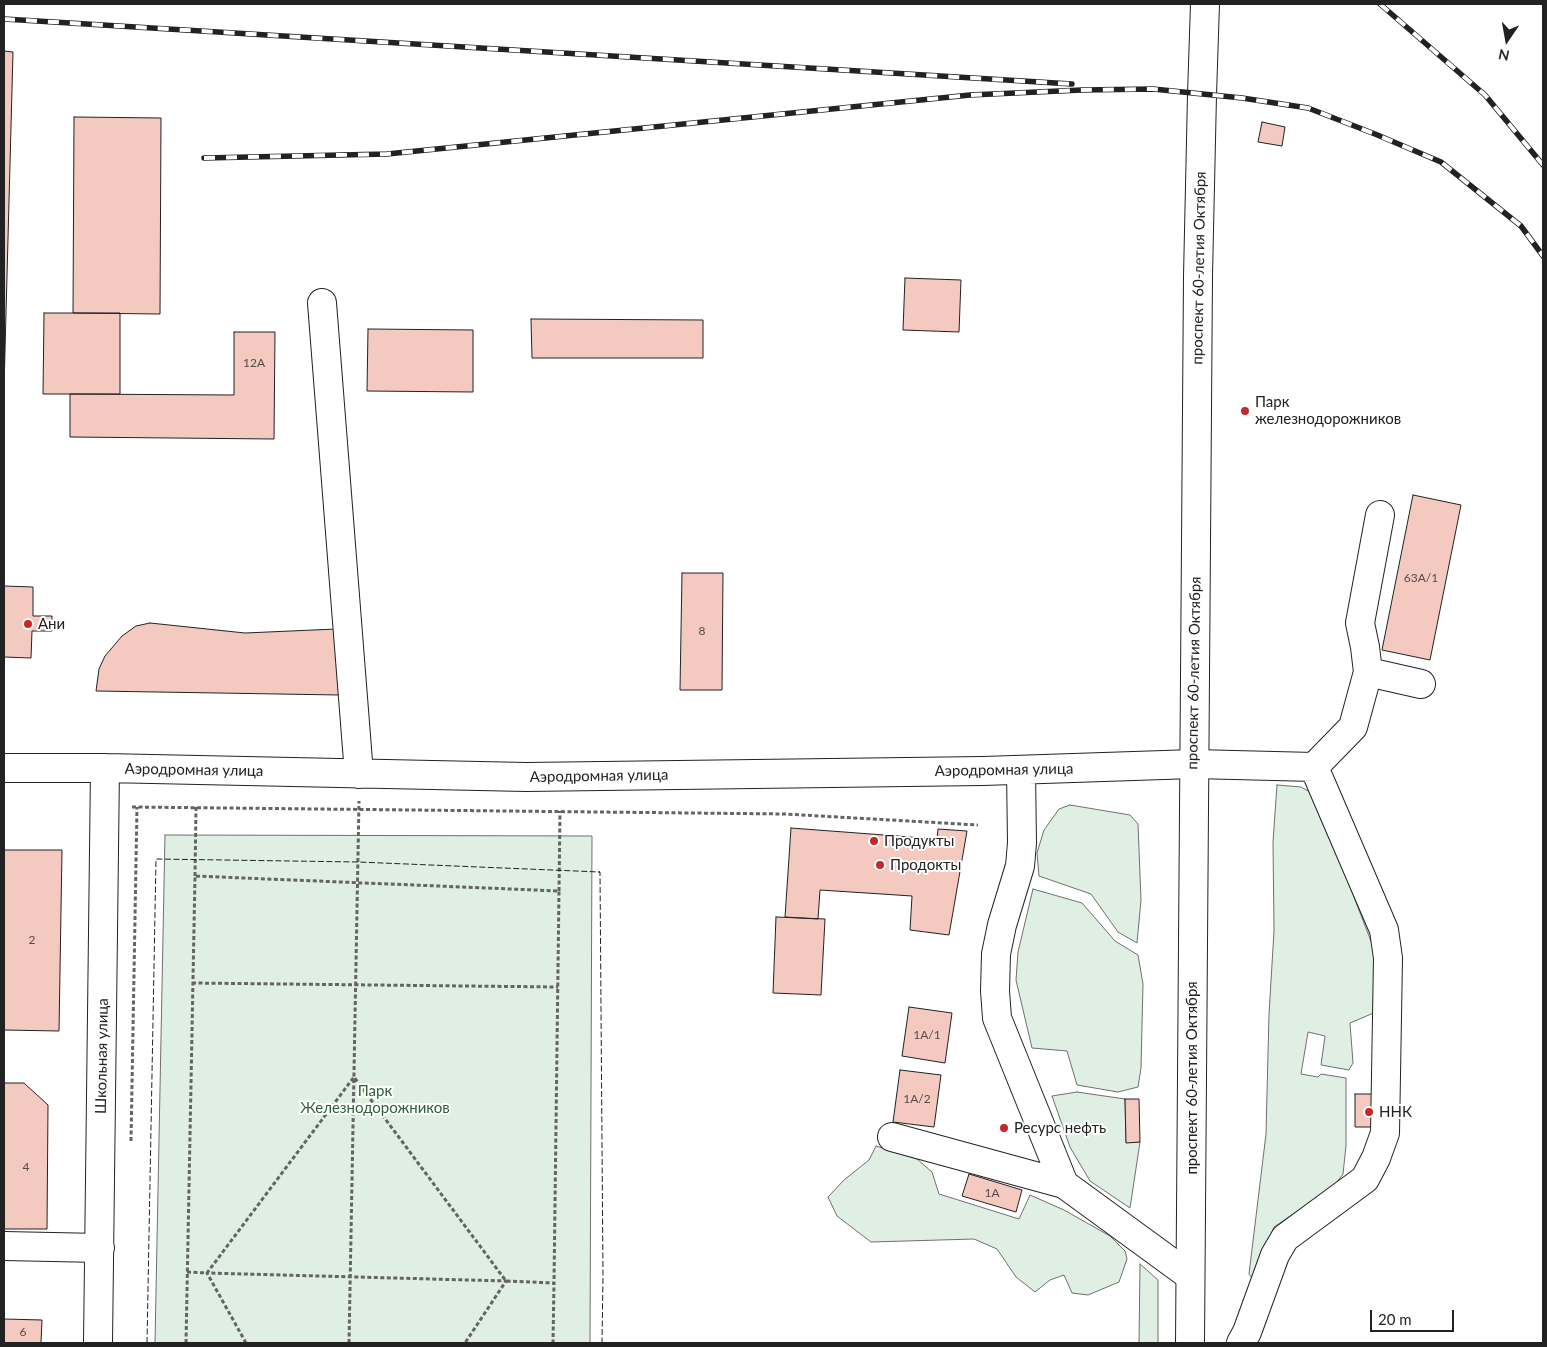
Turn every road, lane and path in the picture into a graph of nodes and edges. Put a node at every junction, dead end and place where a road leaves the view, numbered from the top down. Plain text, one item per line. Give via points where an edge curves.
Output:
1 (1205, 4) edge
2 (322, 303) dead end
3 (1380, 515) dead end
4 (1368, 672) junction
5 (1421, 684) dead end
6 (1194, 764) junction
7 (1314, 767) junction
8 (4, 768) edge
9 (105, 768) junction
10 (1021, 770) junction
11 (359, 774) junction
12 (104, 806) junction
13 (196, 806) junction
14 (137, 807) junction
15 (359, 808) junction
16 (560, 811) junction
17 (978, 825) dead end
18 (195, 876) junction
19 (358, 883) junction
20 (560, 891) junction
21 (192, 983) junction
22 (355, 986) junction
23 (558, 987) junction
24 (354, 1077) junction
25 (892, 1137) dead end
26 (131, 1145) dead end
27 (1064, 1184) junction
28 (4, 1246) edge
29 (100, 1248) junction
30 (187, 1272) junction
31 (207, 1272) junction
32 (1190, 1276) junction
33 (350, 1277) junction
34 (506, 1281) junction
35 (554, 1283) junction
36 (98, 1343) edge
37 (186, 1343) edge
38 (246, 1343) edge
39 (349, 1343) edge
40 (465, 1343) edge
41 (553, 1343) edge
42 (1190, 1343) edge
43 (1241, 1343) edge

1 - 6 main road, проспект 60-летия Октября via 1198,266
2 - 11 main road
3 - 4 main road via 1360,623
4 - 5 main road
4 - 7 main road via 1353,727
6 - 7 main road, Аэродромная улица
6 - 10 main road, Аэродромная улица
6 - 32 main road, проспект 60-летия Октября
7 - 43 main road via 1384,930 1388,958 1385,1133 1365,1179 1285,1238 1275,1255
8 - 9 main road, Аэродромная улица
9 - 11 main road, Аэродромная улица
9 - 12 main road, Школьная улица
10 - 11 main road, Аэродромная улица via 526,777
10 - 27 main road via 1020,866 996,954 997,1018
11 - 15 path
12 - 14 path
12 - 29 main road, Школьная улица
13 - 14 path
13 - 15 path
13 - 18 path
14 - 26 path
15 - 16 path
15 - 19 path
16 - 17 path via 785,814
16 - 20 path
18 - 19 path
18 - 21 path
19 - 20 path
19 - 22 path
20 - 23 path
21 - 22 path
21 - 30 path
22 - 23 path
22 - 24 path
23 - 35 path
24 - 31 path
24 - 33 path
24 - 34 path
25 - 27 main road
27 - 32 main road
28 - 29 main road
29 - 36 main road, Школьная улица
30 - 31 path
30 - 37 path
31 - 33 path
31 - 38 path
32 - 42 main road, проспект 60-летия Октября
33 - 34 path
33 - 39 path
34 - 35 path
34 - 40 path
35 - 41 path

